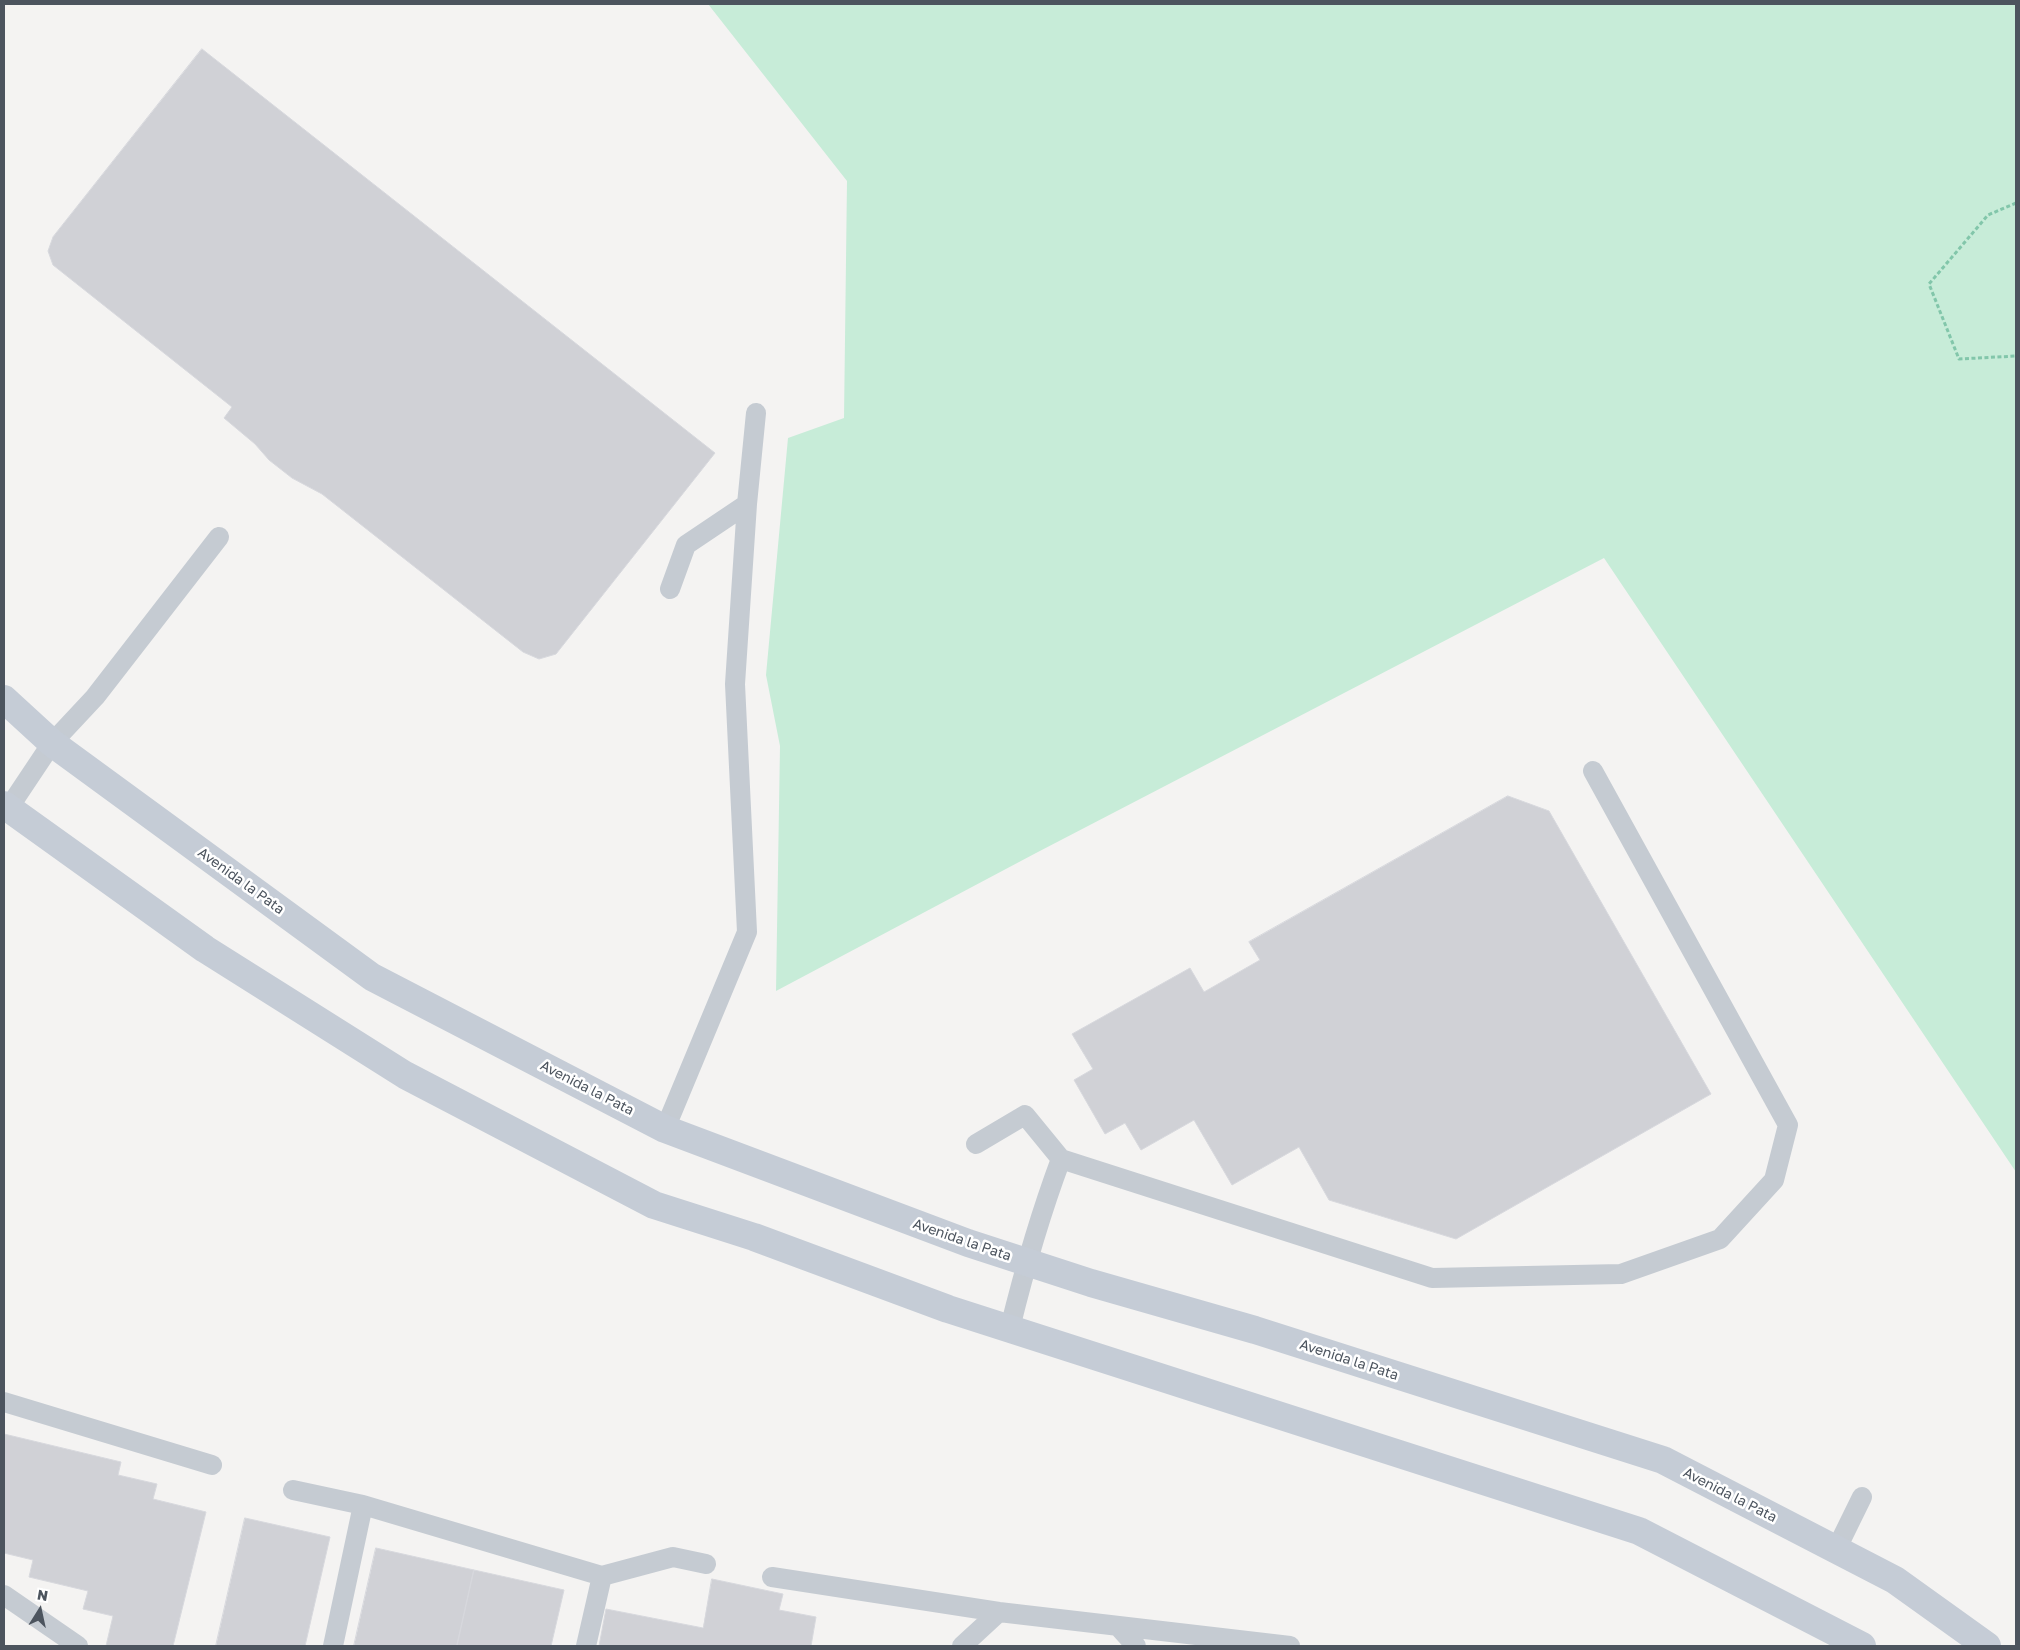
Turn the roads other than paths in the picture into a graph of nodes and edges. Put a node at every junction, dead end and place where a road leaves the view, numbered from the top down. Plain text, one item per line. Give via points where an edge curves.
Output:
1 (756, 413) dead end
2 (747, 504) junction
3 (219, 537) dead end
4 (670, 589) dead end
5 (4, 699) edge
6 (52, 743) junction
7 (1593, 771) dead end
8 (6, 807) edge
9 (665, 1128) junction
10 (976, 1144) dead end
11 (1061, 1159) junction
12 (1027, 1262) junction
13 (1010, 1328) junction
14 (4, 1402) edge
15 (212, 1465) dead end
16 (293, 1490) dead end
17 (1862, 1497) dead end
18 (363, 1505) junction
19 (1836, 1550) junction
20 (706, 1564) dead end
21 (602, 1576) junction
22 (772, 1577) dead end
23 (4, 1595) edge
24 (999, 1612) junction
25 (1118, 1626) junction
26 (78, 1646) edge
27 (333, 1646) edge
28 (586, 1646) edge
29 (962, 1646) edge
30 (1136, 1646) edge
31 (1290, 1646) edge
32 (1862, 1646) edge
33 (1987, 1646) edge

1 - 2 lane
2 - 4 lane via 686,545
2 - 9 lane via 736,684 747,932
3 - 6 lane via 95,696
5 - 6 main road, Avenida la Pata
6 - 8 lane
6 - 9 main road, Avenida la Pata via 372,978
7 - 11 lane via 1788,1125 1774,1180 1720,1239 1621,1274 1432,1278
8 - 13 main road via 205,949 405,1075 654,1205
9 - 12 main road, Avenida la Pata via 968,1243
10 - 11 lane via 1025,1115
11 - 12 lane
12 - 13 lane
12 - 19 main road, Avenida la Pata via 1255,1330 1663,1460
13 - 32 main road via 1640,1531
14 - 15 lane
16 - 18 lane
17 - 19 lane
18 - 21 lane
18 - 27 lane
19 - 33 main road, Avenida la Pata via 1895,1580
20 - 21 lane via 673,1557
21 - 28 lane
22 - 24 lane
23 - 26 lane
24 - 25 lane
24 - 29 lane
25 - 30 lane
25 - 31 lane

